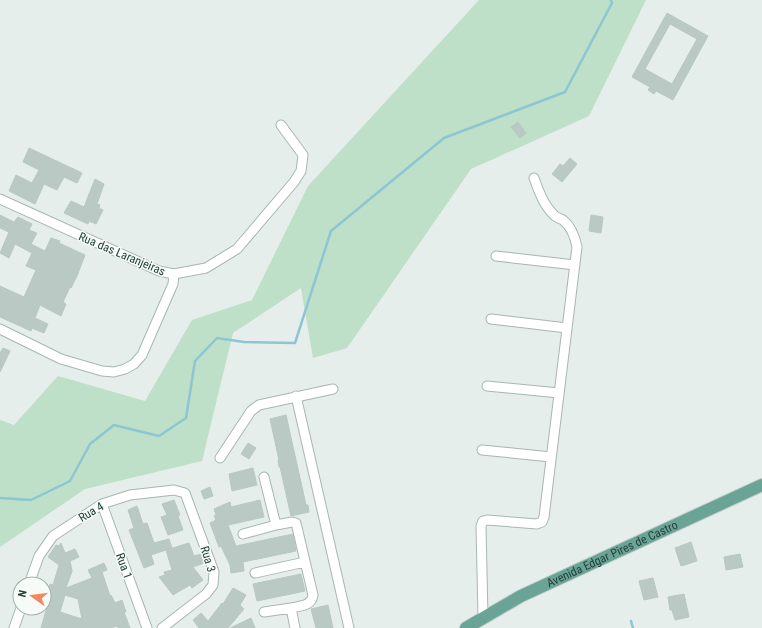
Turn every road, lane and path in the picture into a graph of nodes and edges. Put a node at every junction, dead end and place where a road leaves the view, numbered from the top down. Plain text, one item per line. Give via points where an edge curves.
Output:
1 (282, 126) dead end
2 (534, 178) dead end
3 (0, 199) edge
4 (496, 256) dead end
5 (575, 265) junction
6 (174, 274) junction
7 (491, 319) dead end
8 (567, 328) junction
9 (0, 329) edge
10 (487, 386) dead end
11 (333, 389) dead end
12 (559, 394) junction
13 (296, 396) junction
14 (482, 450) dead end
15 (551, 457) junction
16 (220, 458) dead end
17 (264, 477) dead end
18 (762, 486) edge
19 (185, 493) joint
20 (102, 504) junction
21 (276, 525) junction
22 (243, 534) dead end
23 (305, 562) junction
24 (255, 573) dead end
25 (32, 576) edge
26 (291, 608) junction
27 (264, 612) dead end
28 (18, 616) edge
29 (483, 617) junction
30 (14, 628) edge
31 (147, 628) edge
32 (162, 628) edge
33 (295, 628) edge
34 (349, 628) edge
35 (466, 628) edge

1 - 6 street, Rua das Laranjeiras via 303,155 301,171 294,182 237,248 206,268
2 - 5 street via 541,199 555,216 571,228 577,247
3 - 6 street, Rua das Laranjeiras via 159,271
4 - 5 street
5 - 8 street
6 - 9 street via 173,284 142,355 125,369 114,372 102,371 61,359
7 - 8 street
8 - 12 street
10 - 12 street
11 - 13 street
12 - 15 street
13 - 16 street via 259,405 250,411
13 - 34 street
14 - 15 street
15 - 29 street via 542,522 534,524 483,521
17 - 21 street
18 - 29 main road, Avenida Edgar Pires de Castro via 521,596
19 - 20 street, Rua 4 via 174,490 130,495
19 - 32 street, Rua 3 via 214,572 213,585 206,594
20 - 25 street, Rua 4 via 53,536 39,556
20 - 31 street, Rua 1
21 - 22 street
21 - 23 street via 296,523
23 - 24 street
23 - 26 street via 312,600 309,604
26 - 27 street
26 - 33 street
28 - 30 street
29 - 35 main road, Avenida Edgar Pires de Castro

